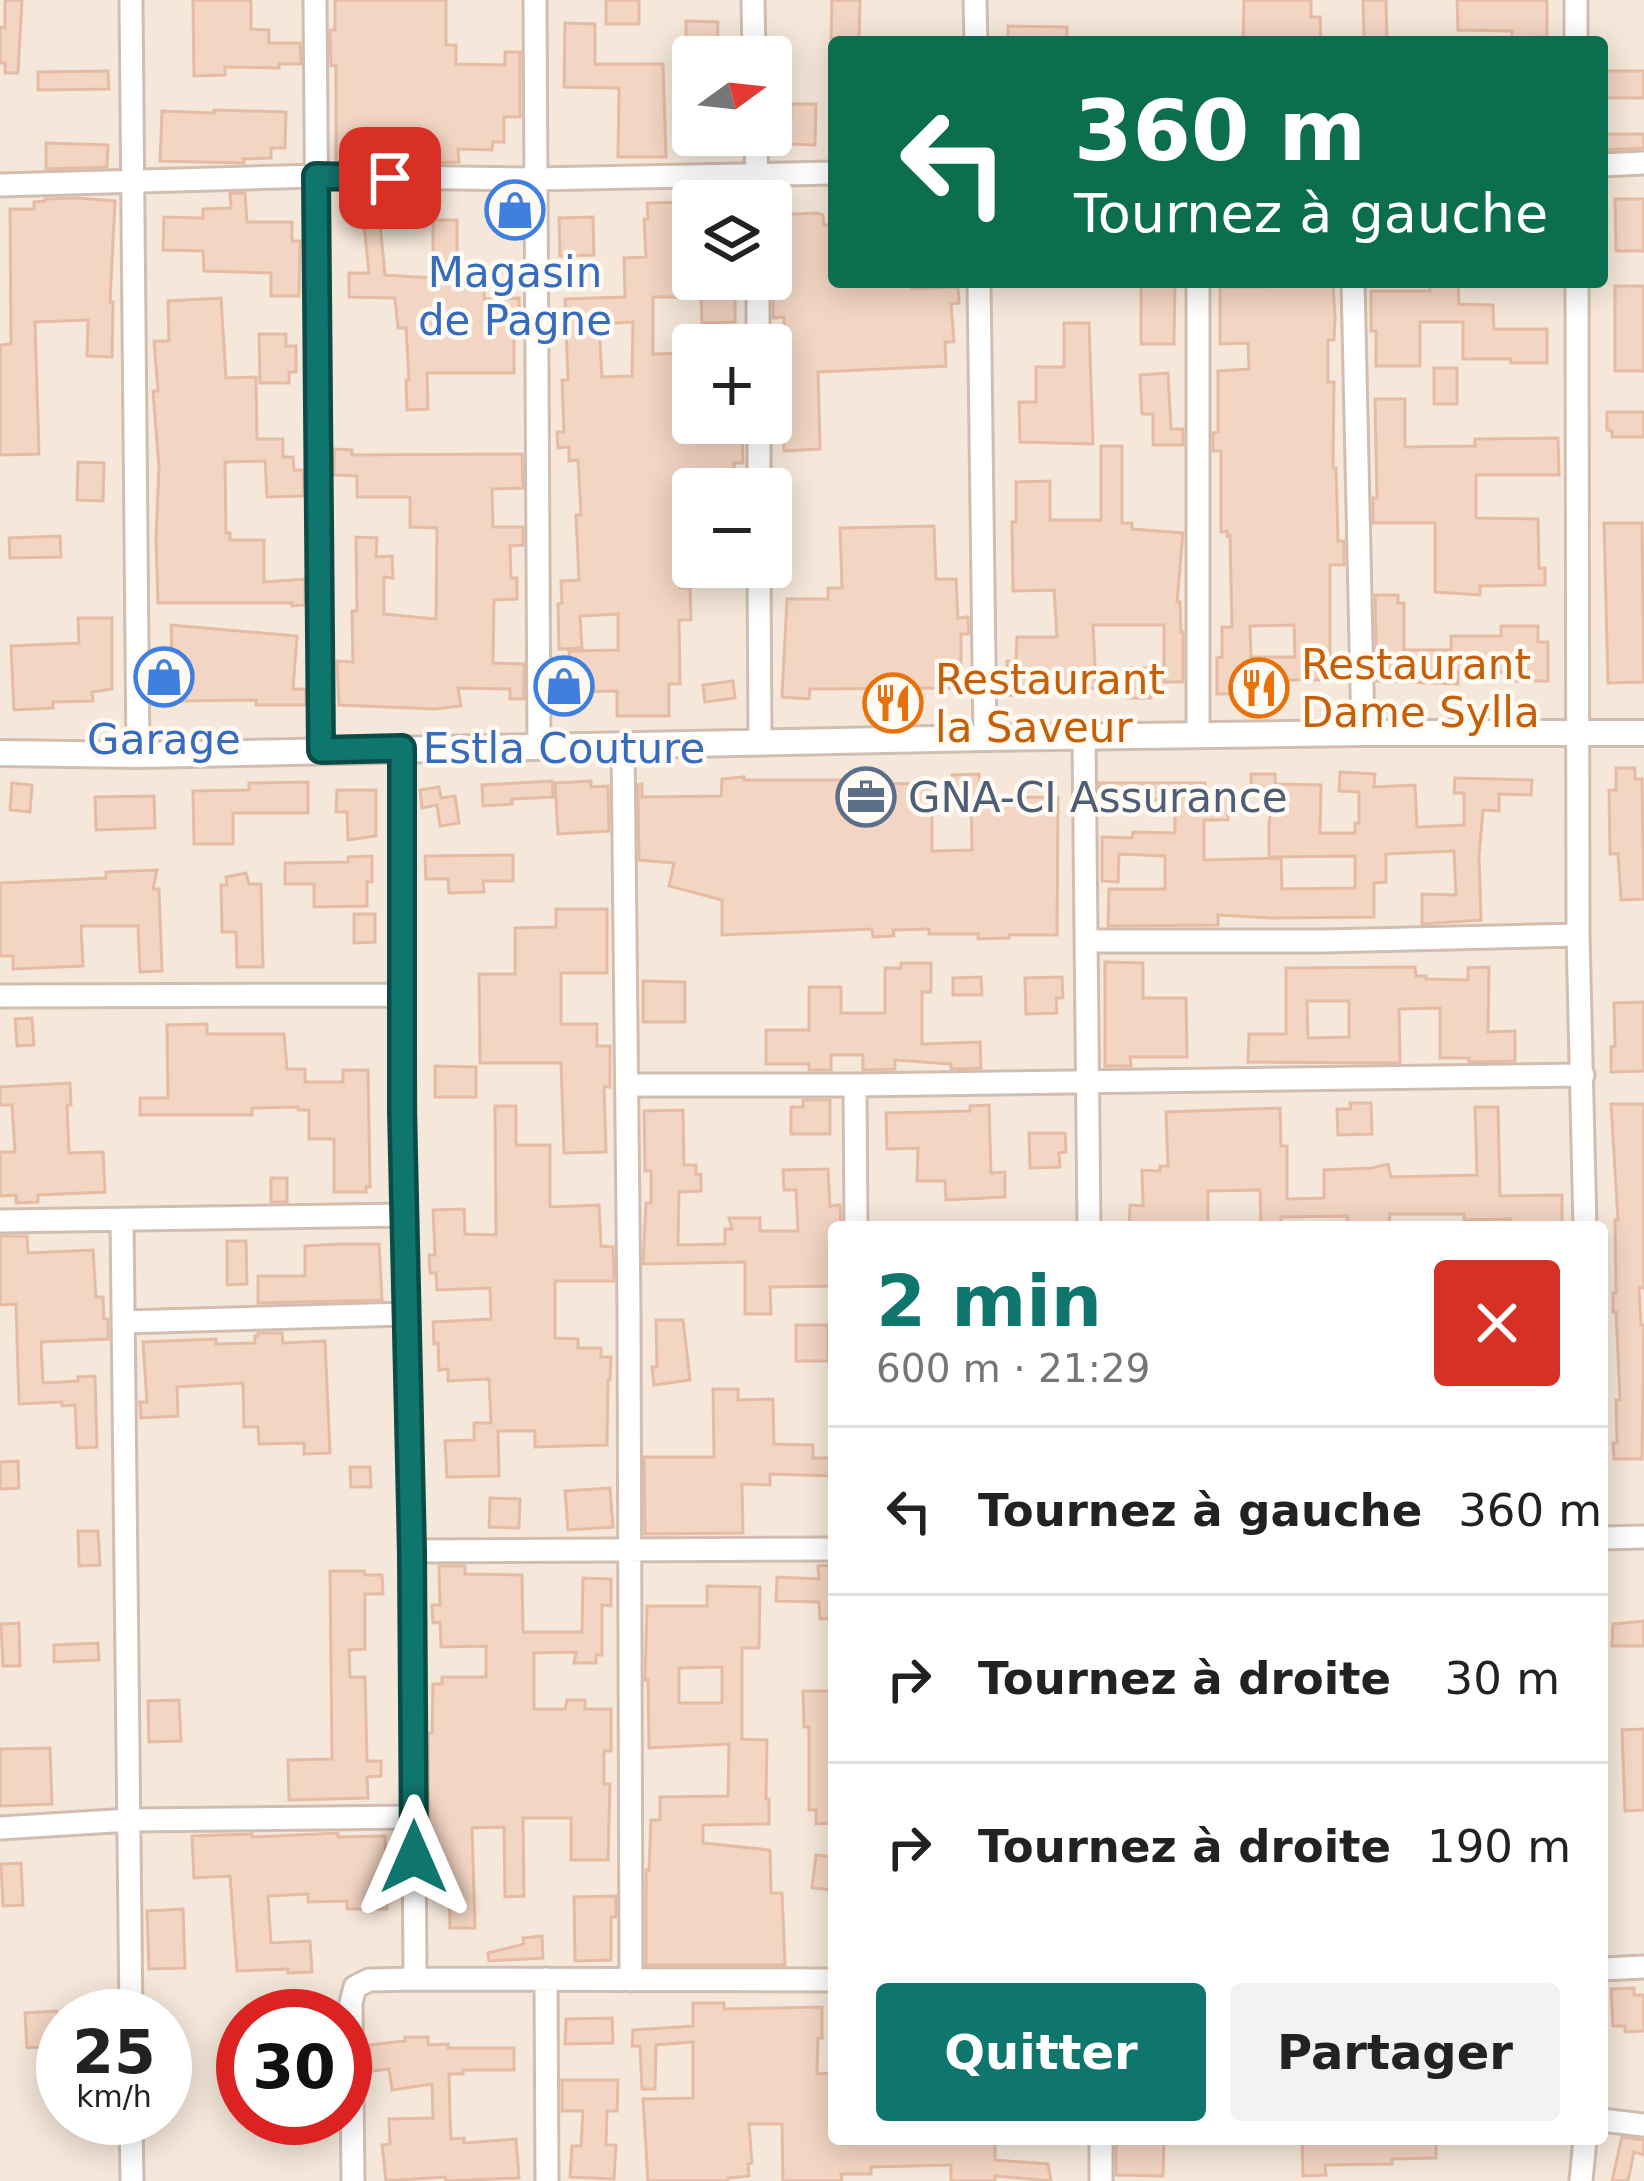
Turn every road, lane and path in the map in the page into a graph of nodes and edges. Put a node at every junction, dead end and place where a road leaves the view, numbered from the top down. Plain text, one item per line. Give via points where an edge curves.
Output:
1 (131, 0) edge
2 (315, 0) edge
3 (535, 0) edge
4 (753, 0) edge
5 (975, 0) edge
6 (1576, 0) edge
7 (754, 36) edge
8 (976, 36) edge
9 (1576, 36) edge
10 (757, 156) edge
11 (1644, 163) edge
12 (1608, 165) edge
13 (757, 173) junction
14 (828, 173) edge
15 (316, 176) junction
16 (536, 179) junction
17 (131, 180) junction
18 (757, 180) edge
19 (0, 185) edge
20 (979, 288) edge
21 (1198, 288) edge
22 (1353, 288) edge
23 (1577, 288) edge
24 (760, 588) edge
25 (1363, 733) junction
26 (1644, 733) edge
27 (1580, 734) junction
28 (1198, 736) junction
29 (985, 738) junction
30 (1084, 738) junction
31 (760, 742) junction
32 (623, 744) junction
33 (539, 745) junction
34 (402, 748) junction
35 (321, 750) junction
36 (0, 753) edge
37 (137, 755) junction
38 (1578, 935) junction
39 (1086, 941) junction
40 (401, 995) junction
41 (0, 996) edge
42 (1582, 1076) junction
43 (1086, 1081) junction
44 (627, 1084) junction
45 (855, 1084) junction
46 (404, 1214) junction
47 (122, 1220) junction
48 (0, 1221) edge
49 (856, 1221) edge
50 (1089, 1221) edge
51 (1585, 1221) edge
52 (406, 1314) junction
53 (124, 1322) junction
54 (1644, 1537) edge
55 (1608, 1538) edge
56 (630, 1549) junction
57 (828, 1549) edge
58 (412, 1551) junction
59 (414, 1817) junction
60 (130, 1820) junction
61 (0, 1828) edge
62 (1644, 1967) edge
63 (1608, 1969) edge
64 (415, 1978) junction
65 (546, 1979) junction
66 (631, 1980) junction
67 (828, 1980) edge
68 (131, 1989) edge
69 (1608, 2121) edge
70 (1644, 2125) edge
71 (131, 2145) edge
72 (1101, 2145) edge
73 (1584, 2145) edge
74 (132, 2181) edge
75 (353, 2181) edge
76 (547, 2181) edge
77 (1101, 2181) edge
78 (1581, 2181) edge

1 - 17 street
2 - 15 street
3 - 16 street
4 - 7 street
5 - 8 street
6 - 9 street
10 - 13 street
11 - 12 street
13 - 14 street
13 - 16 street
13 - 18 street
15 - 16 street
15 - 17 street
15 - 35 street
16 - 33 street
17 - 19 street
17 - 37 street
20 - 29 street
21 - 28 street
22 - 25 street
23 - 27 street
24 - 31 street
25 - 27 street
25 - 28 street
26 - 27 street
27 - 38 street
28 - 30 street
29 - 30 street
29 - 31 street
30 - 39 street
31 - 32 street
32 - 33 street
32 - 44 street
33 - 34 street
34 - 35 street
34 - 40 street
35 - 37 street
36 - 37 street
38 - 39 street
38 - 42 street
39 - 43 street
40 - 41 street
40 - 46 street
42 - 43 street
42 - 51 street
43 - 45 street
43 - 50 street
44 - 45 street
44 - 56 street
45 - 49 street
46 - 47 street
46 - 52 street
47 - 48 street
47 - 53 street
52 - 53 street
52 - 58 street
53 - 60 street
54 - 55 street
56 - 57 street
56 - 58 street
56 - 66 street
58 - 59 street
59 - 60 street
59 - 64 street
60 - 61 street
60 - 68 street
62 - 63 street
64 - 65 street
64 - 75 street via 355,1987
65 - 66 street
65 - 76 street
66 - 67 street
69 - 70 street
71 - 74 street
72 - 77 street
73 - 78 street

